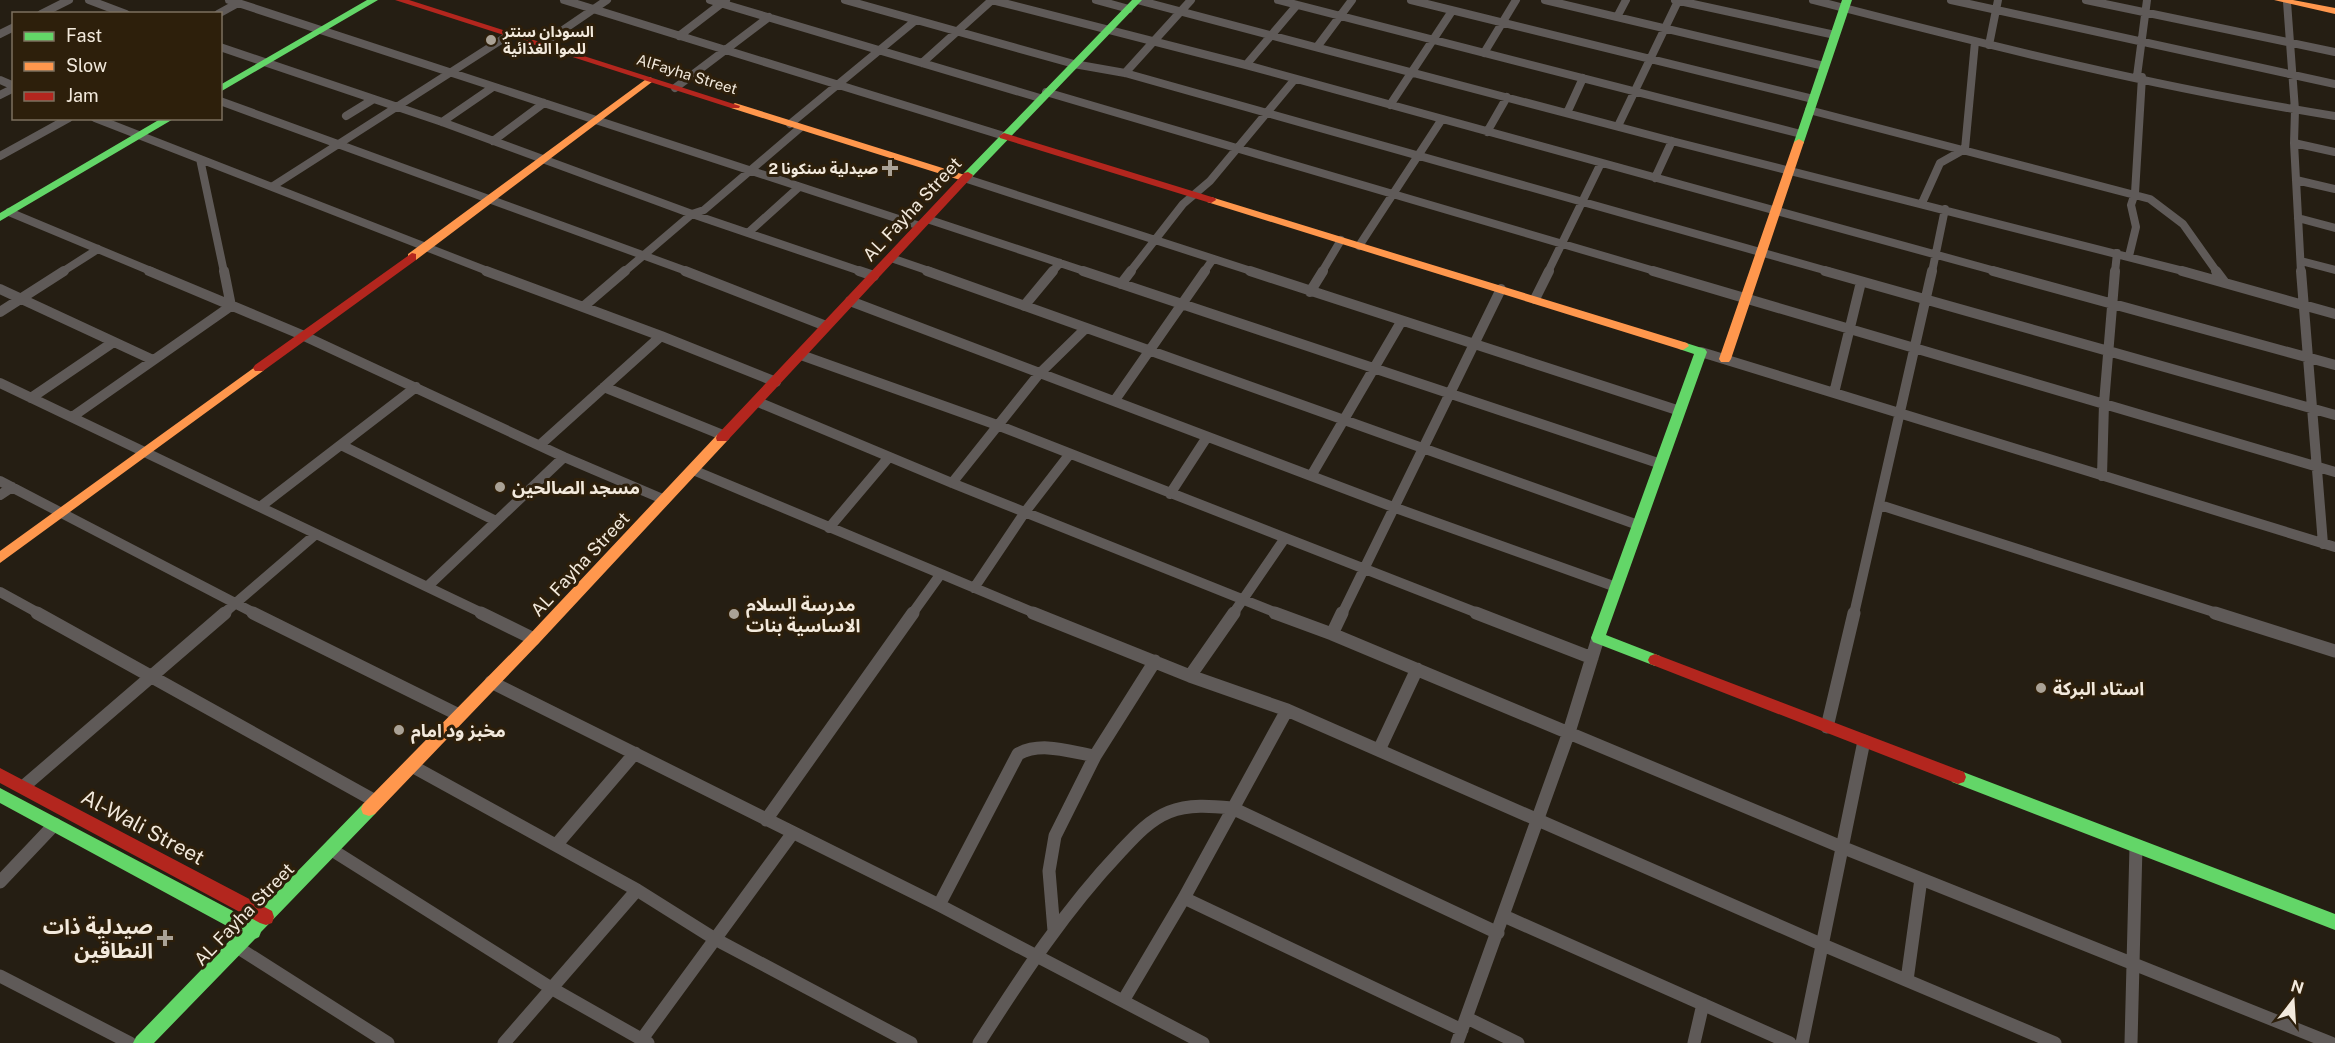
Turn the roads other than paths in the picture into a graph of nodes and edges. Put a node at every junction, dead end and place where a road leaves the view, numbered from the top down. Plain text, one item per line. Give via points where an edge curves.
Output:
1 (69, 0) edge
2 (89, 0) edge
3 (374, 0) edge
4 (564, 0) edge
5 (607, 0) edge
6 (710, 0) edge
7 (845, 0) edge
8 (877, 0) edge
9 (992, 0) edge
10 (1096, 0) edge
11 (1191, 0) edge
12 (1278, 0) edge
13 (1352, 0) edge
14 (1411, 0) edge
15 (1516, 0) edge
16 (1545, 0) edge
17 (1626, 0) edge
18 (1677, 0) edge
19 (1814, 0) edge
20 (1951, 0) edge
21 (1998, 0) edge
22 (2086, 0) edge
23 (2146, 0) edge
24 (233, 1) edge
25 (2283, 1) edge
26 (411, 2) edge
27 (724, 2) edge
28 (1134, 3) edge
29 (1845, 4) edge
30 (1297, 5) junction
31 (869, 6) junction
32 (595, 9) junction
33 (1452, 10) junction
34 (1996, 10) junction
35 (2335, 11) edge
36 (45, 12) edge
37 (121, 12) edge
38 (220, 12) edge
39 (1180, 13) junction
40 (2146, 13) junction
41 (1340, 16) junction
42 (1617, 16) junction
43 (769, 17) junction
44 (916, 20) junction
45 (1502, 23) junction
46 (1664, 28) junction
47 (322, 30) junction
48 (1107, 31) junction
49 (958, 32) junction
50 (509, 35) junction
51 (1270, 35) junction
52 (1835, 35) junction
53 (679, 36) junction
54 (1433, 40) junction
55 (1154, 41) junction
56 (2142, 41) junction
57 (1975, 42) junction
58 (2291, 43) junction
59 (541, 45) junction
60 (1989, 45) junction
61 (1317, 47) junction
62 (222, 48) edge
63 (880, 49) junction
64 (725, 50) junction
65 (2335, 52) edge
66 (1484, 53) junction
67 (1650, 59) junction
68 (267, 62) junction
69 (922, 63) junction
70 (1074, 64) junction
71 (1246, 65) junction
72 (1824, 66) junction
73 (1413, 72) junction
74 (452, 73) junction
75 (1125, 73) junction
76 (2293, 75) junction
77 (2139, 77) junction
78 (1583, 78) junction
79 (1295, 79) junction
80 (649, 80) junction
81 (2335, 84) edge
82 (835, 85) junction
83 (493, 87) junction
84 (222, 88) edge
85 (675, 88) junction
86 (1635, 91) junction
87 (1043, 95) junction
88 (1507, 98) junction
89 (372, 100) junction
90 (222, 102) edge
91 (543, 103) junction
92 (1390, 105) junction
93 (1811, 105) junction
94 (395, 107) junction
95 (2295, 110) junction
96 (1267, 113) junction
97 (1567, 113) junction
98 (346, 116) dead end
99 (2335, 116) edge
100 (1442, 119) junction
101 (65, 120) edge
102 (100, 120) edge
103 (167, 120) edge
104 (594, 120) junction
105 (442, 122) junction
106 (795, 126) junction
107 (1618, 126) junction
108 (1487, 132) junction
109 (1801, 134) junction
110 (140, 136) junction
111 (1004, 136) junction
112 (493, 141) junction
113 (1672, 141) junction
114 (2294, 142) junction
115 (338, 144) junction
116 (1238, 149) junction
117 (1965, 149) junction
118 (2335, 152) edge
119 (0, 156) edge
120 (1418, 156) junction
121 (200, 159) junction
122 (542, 160) junction
123 (1601, 163) junction
124 (1789, 170) junction
125 (750, 172) junction
126 (964, 178) junction
127 (1655, 178) junction
128 (2296, 180) junction
129 (273, 186) junction
130 (799, 187) junction
131 (2335, 189) edge
132 (1391, 193) junction
133 (2135, 193) junction
134 (1194, 194) junction
135 (491, 199) junction
136 (1582, 203) junction
137 (1922, 203) junction
138 (1945, 209) junction
139 (1775, 211) junction
140 (692, 214) junction
141 (5, 215) edge
142 (2298, 218) junction
143 (924, 223) junction
144 (2335, 228) edge
145 (748, 232) junction
146 (1341, 240) junction
147 (1154, 241) junction
148 (1562, 244) junction
149 (1359, 246) junction
150 (424, 248) junction
151 (98, 249) junction
152 (1761, 253) junction
153 (2117, 253) junction
154 (1936, 254) junction
155 (644, 255) junction
156 (2129, 256) junction
157 (891, 258) junction
158 (1213, 260) junction
159 (2301, 261) junction
160 (1060, 263) junction
161 (2335, 270) edge
162 (874, 276) junction
163 (1861, 282) junction
164 (2225, 283) junction
165 (1121, 284) junction
166 (1501, 289) junction
167 (0, 290) edge
168 (1310, 292) junction
169 (20, 299) junction
170 (1535, 299) junction
171 (1745, 299) junction
172 (850, 301) junction
173 (1926, 301) junction
174 (2113, 304) junction
175 (1182, 305) junction
176 (231, 306) junction
177 (1024, 306) junction
178 (2306, 306) junction
179 (583, 307) junction
180 (0, 312) edge
181 (2335, 314) edge
182 (1401, 322) junction
183 (826, 326) junction
184 (1086, 328) junction
185 (1849, 328) junction
186 (302, 335) junction
187 (661, 336) junction
188 (112, 343) junction
189 (1474, 344) junction
190 (1917, 348) junction
191 (2108, 350) junction
192 (1150, 351) junction
193 (1701, 351) junction
194 (801, 355) junction
195 (2309, 358) junction
196 (1725, 359) junction
197 (153, 360) junction
198 (2335, 365) edge
199 (1373, 368) junction
200 (1040, 374) junction
201 (776, 382) junction
202 (0, 383) edge
203 (416, 387) junction
204 (604, 387) junction
205 (1834, 393) junction
206 (1451, 394) junction
207 (30, 398) junction
208 (1115, 400) junction
209 (758, 402) junction
210 (2104, 403) junction
211 (2314, 409) junction
212 (1680, 411) junction
213 (1901, 414) junction
214 (2335, 415) edge
215 (72, 417) junction
216 (1344, 420) junction
217 (997, 425) junction
218 (725, 436) junction
219 (1208, 437) junction
220 (541, 444) junction
221 (341, 445) junction
222 (1425, 447) junction
223 (144, 452) junction
224 (1069, 455) junction
225 (564, 457) junction
226 (889, 457) junction
227 (1661, 464) junction
228 (2317, 466) junction
229 (693, 470) junction
230 (2335, 472) edge
231 (1311, 476) junction
232 (2102, 477) junction
233 (0, 481) edge
234 (952, 483) junction
235 (12, 487) junction
236 (1170, 494) junction
237 (0, 495) edge
238 (665, 500) junction
239 (1880, 505) junction
240 (260, 507) junction
241 (1394, 507) junction
242 (1025, 512) junction
243 (61, 513) junction
244 (496, 521) junction
245 (1638, 525) junction
246 (829, 528) junction
247 (316, 534) junction
248 (1285, 538) junction
249 (2323, 544) junction
250 (2335, 548) edge
251 (0, 558) edge
252 (1363, 568) junction
253 (940, 574) junction
254 (428, 586) junction
255 (1616, 586) junction
256 (974, 588) junction
257 (0, 592) edge
258 (1242, 600) junction
259 (236, 604) junction
260 (1332, 634) junction
261 (1598, 638) junction
262 (534, 639) junction
263 (2335, 651) edge
264 (1592, 658) junction
265 (1155, 661) junction
266 (1417, 669) junction
267 (151, 676) junction
268 (1190, 676) junction
269 (491, 682) junction
270 (1287, 710) junction
271 (459, 715) junction
272 (1827, 727) junction
273 (1569, 732) junction
274 (1864, 741) junction
275 (1379, 750) junction
276 (635, 753) junction
277 (1095, 756) junction
278 (412, 766) junction
279 (0, 775) edge
280 (23, 787) junction
281 (0, 795) edge
282 (377, 802) junction
283 (1232, 808) junction
284 (1538, 819) junction
285 (766, 820) junction
286 (55, 824) junction
287 (792, 834) junction
288 (557, 844) junction
289 (2136, 846) junction
290 (1844, 848) junction
291 (332, 850) junction
292 (1921, 879) junction
293 (0, 882) edge
294 (637, 890) junction
295 (1184, 898) junction
296 (939, 905) junction
297 (1504, 916) junction
298 (266, 917) junction
299 (2335, 922) edge
300 (1054, 931) junction
301 (253, 932) junction
302 (1498, 933) junction
303 (715, 939) junction
304 (1823, 945) junction
305 (237, 947) junction
306 (1036, 957) junction
307 (2133, 964) junction
308 (0, 977) edge
309 (1907, 980) junction
310 (551, 988) junction
311 (1123, 1001) junction
312 (1703, 1004) junction
313 (1462, 1030) edge
314 (645, 1041) edge
315 (130, 1043) edge
316 (142, 1043) edge
317 (388, 1043) edge
318 (504, 1043) edge
319 (911, 1043) edge
320 (979, 1043) edge
321 (1203, 1043) edge
322 (1518, 1043) edge
323 (1694, 1043) edge
324 (1790, 1043) edge
325 (1803, 1043) edge
326 (2055, 1043) edge
327 (2131, 1043) edge
328 (2331, 1043) edge

1 - 36 street
2 - 37 street
3 - 47 street
4 - 32 street
5 - 32 street
6 - 27 street
7 - 31 street
8 - 31 street
9 - 48 street
9 - 49 street
10 - 28 street
11 - 39 street
12 - 30 street
13 - 41 street
14 - 33 street
15 - 45 street
16 - 42 street
17 - 42 street
18 - 46 street
18 - 52 street
19 - 29 street
20 - 34 street
21 - 34 street
22 - 40 street
23 - 40 street
24 - 38 street
24 - 47 street
25 - 35 street
25 - 58 street
26 - 50 street, AlFayha Street
27 - 43 street
27 - 53 street
28 - 39 street
28 - 48 street, AL Fayha Street
29 - 52 street
29 - 57 street
30 - 41 street
30 - 51 street
31 - 44 street
32 - 53 street
32 - 59 street
33 - 45 street
33 - 54 street
34 - 56 street
34 - 60 street
39 - 51 street
39 - 55 street
40 - 56 street
40 - 58 street
41 - 54 street
41 - 61 street
42 - 46 street
43 - 63 street
43 - 64 street
44 - 49 street
44 - 63 street
45 - 66 street
45 - 67 street
46 - 67 street
46 - 72 street
47 - 68 street
47 - 74 street
48 - 55 street
48 - 70 street, AL Fayha Street
49 - 69 street
49 - 70 street
50 - 59 street, AlFayha Street
50 - 74 street
51 - 61 street
51 - 71 street
52 - 72 street
53 - 64 street
54 - 66 street
54 - 73 street
55 - 71 street
55 - 75 street
56 - 76 street
56 - 77 street
57 - 60 street
57 - 117 street
58 - 65 street
58 - 76 street
59 - 80 street, AlFayha Street
60 - 77 street
61 - 73 street
62 - 68 street
63 - 69 street
63 - 82 street
64 - 82 street
64 - 85 street
66 - 78 street
67 - 86 street
67 - 93 street
68 - 84 street
68 - 89 street
69 - 87 street
70 - 75 street
70 - 87 street, AL Fayha Street
71 - 79 street
72 - 93 street
73 - 88 street
73 - 92 street
74 - 83 street
74 - 94 street
75 - 96 street
76 - 81 street
76 - 95 street
77 - 95 street
77 - 133 street
78 - 86 street
78 - 97 street
79 - 92 street
79 - 96 street
80 - 85 street, AlFayha Street
80 - 104 street
82 - 106 street
82 - 111 street
83 - 91 street
83 - 105 street
85 - 106 street, AlFayha Street
86 - 107 street
86 - 109 street
87 - 111 street, AL Fayha Street
87 - 116 street
88 - 97 street
88 - 108 street
89 - 94 street
89 - 98 street
90 - 115 street
91 - 104 street
91 - 112 street
92 - 100 street
93 - 109 street
93 - 117 street
94 - 105 street
94 - 115 street
95 - 99 street
95 - 114 street
96 - 116 street
96 - 120 street
97 - 107 street
100 - 108 street
100 - 120 street
101 - 119 street
102 - 110 street
103 - 110 street
104 - 122 street
104 - 125 street
105 - 112 street
106 - 125 street
106 - 126 street, AlFayha Street
107 - 113 street
108 - 123 street
109 - 124 street
110 - 121 street
110 - 141 street
111 - 126 street, AL Fayha Street
111 - 134 street
112 - 122 street
113 - 124 street
113 - 127 street
114 - 118 street
114 - 128 street
115 - 129 street
115 - 135 street
116 - 132 street
116 - 134 street
117 - 133 street
117 - 137 street via 1940,163
120 - 132 street
120 - 136 street
121 - 129 street
121 - 176 street
122 - 135 street
122 - 140 street
123 - 127 street
123 - 136 street
124 - 137 street
124 - 139 street
125 - 130 street
125 - 140 street via 704,210
126 - 143 street, AL Fayha Street
126 - 147 street
127 - 139 street
128 - 131 street
128 - 142 street
129 - 150 street
130 - 143 street
130 - 145 street
132 - 148 street
132 - 149 street
133 - 156 street via 2131,205 2136,228
133 - 164 street via 2159,203 2183,224
134 - 146 street
134 - 147 street
135 - 150 street
135 - 155 street
136 - 148 street
136 - 152 street
137 - 138 street
138 - 153 street
138 - 154 street
139 - 152 street
139 - 154 street
140 - 145 street
140 - 155 street
141 - 151 street
142 - 144 street
142 - 159 street
143 - 157 street, AL Fayha Street
143 - 160 street
145 - 162 street
146 - 149 street
146 - 168 street
147 - 158 street
147 - 165 street
148 - 170 street
148 - 171 street
149 - 166 street
150 - 179 street
150 - 186 street
151 - 169 street
151 - 176 street
152 - 163 street
152 - 171 street
153 - 156 street
153 - 174 street
154 - 173 street
154 - 174 street
155 - 179 street
155 - 183 street
156 - 164 street
157 - 162 street, AL Fayha Street
157 - 177 street
158 - 168 street
158 - 175 street
159 - 161 street
159 - 178 street
160 - 165 street
160 - 177 street
162 - 172 street, AL Fayha Street
163 - 173 street
163 - 185 street
164 - 178 street
165 - 175 street
166 - 170 street
166 - 189 street
167 - 169 street
168 - 182 street
169 - 180 street
169 - 188 street
170 - 193 street
171 - 185 street
171 - 196 street
172 - 183 street, AL Fayha Street
172 - 200 street
173 - 190 street
173 - 191 street
174 - 191 street
174 - 195 street
175 - 192 street
175 - 199 street
176 - 186 street
176 - 197 street
177 - 184 street
178 - 181 street
178 - 195 street
179 - 187 street
182 - 189 street
182 - 199 street
183 - 194 street, AL Fayha Street
184 - 192 street
184 - 200 street
185 - 190 street
185 - 205 street
186 - 203 street
186 - 223 street
187 - 201 street
187 - 204 street
188 - 197 street
188 - 207 street
189 - 206 street
189 - 212 street
190 - 210 street
190 - 213 street
191 - 210 street
191 - 211 street
192 - 208 street
192 - 216 street
193 - 196 street
193 - 212 street
194 - 201 street, AL Fayha Street
194 - 217 street
195 - 198 street
195 - 211 street
196 - 205 street
197 - 215 street
199 - 206 street
199 - 216 street
200 - 208 street
200 - 217 street
201 - 209 street, AL Fayha Street
202 - 207 street
203 - 220 street
203 - 221 street
204 - 218 street
204 - 220 street
205 - 213 street
206 - 222 street
206 - 227 street
207 - 215 street
208 - 219 street
209 - 218 street, AL Fayha Street
209 - 226 street
210 - 228 street
210 - 232 street
211 - 214 street
211 - 228 street
212 - 227 street
213 - 232 street
213 - 239 street
215 - 223 street
216 - 222 street
216 - 231 street
217 - 224 street
217 - 234 street
218 - 229 street, AL Fayha Street
219 - 231 street
219 - 236 street
220 - 225 street
221 - 240 street
221 - 244 street
222 - 241 street
222 - 245 street
223 - 240 street
223 - 243 street
224 - 236 street
224 - 242 street
225 - 238 street
225 - 244 street
226 - 234 street
226 - 246 street
227 - 245 street
228 - 230 street
228 - 249 street
229 - 238 street, AL Fayha Street
229 - 246 street
231 - 241 street
232 - 249 street
233 - 235 street
234 - 242 street
235 - 237 street
235 - 243 street
236 - 248 street
238 - 262 street, AL Fayha Street
239 - 263 street
239 - 272 street
240 - 247 street
241 - 252 street
241 - 255 street
242 - 256 street
242 - 258 street
243 - 251 street
243 - 259 street
244 - 254 street
245 - 255 street
246 - 253 street
247 - 254 street
247 - 259 street
248 - 252 street
248 - 258 street
249 - 250 street
252 - 260 street
252 - 264 street
253 - 256 street
253 - 285 street
254 - 262 street
255 - 261 street
256 - 265 street
257 - 267 street
258 - 260 street
258 - 268 street
259 - 267 street
259 - 271 street
260 - 266 street
261 - 264 street
261 - 272 street
262 - 269 street, AL Fayha Street
264 - 273 street
265 - 268 street
265 - 277 street
266 - 273 street
266 - 275 street
267 - 280 street
267 - 282 street
268 - 270 street
269 - 271 street, AL Fayha Street
269 - 276 street
270 - 275 street
270 - 283 street
271 - 278 street, AL Fayha Street
272 - 274 street
273 - 284 street
273 - 290 street
274 - 289 street
274 - 290 street
275 - 284 street
276 - 285 street
276 - 288 street
277 - 296 street via 1036,747 1018,754
277 - 300 street via 1050,849
278 - 282 street, AL Fayha Street
278 - 288 street
279 - 280 street, Al-Wali Street
280 - 298 street, Al-Wali Street
281 - 286 street
282 - 291 street, AL Fayha Street
283 - 295 street
283 - 300 street via 1184,808 1144,828 1106,866
283 - 302 street
284 - 297 street
284 - 304 street
285 - 287 street
286 - 293 street
286 - 301 street
287 - 296 street
287 - 303 street
288 - 294 street
289 - 299 street
289 - 307 street
290 - 292 street
290 - 304 street
291 - 298 street, AL Fayha Street
291 - 310 street
292 - 307 street
292 - 309 street
294 - 303 street
294 - 310 street
295 - 311 street
295 - 313 street
296 - 306 street
297 - 302 street
297 - 312 street
298 - 301 street, AL Fayha Street
300 - 306 street
301 - 305 street, AL Fayha Street
302 - 313 street
303 - 314 street
303 - 319 street
304 - 309 street
304 - 325 street
305 - 316 street, AL Fayha Street
305 - 317 street
306 - 311 street
306 - 320 street
307 - 327 street
307 - 328 street
308 - 315 street
309 - 326 street
310 - 314 street
310 - 318 street
311 - 321 street
312 - 323 street
312 - 324 street
313 - 322 street

